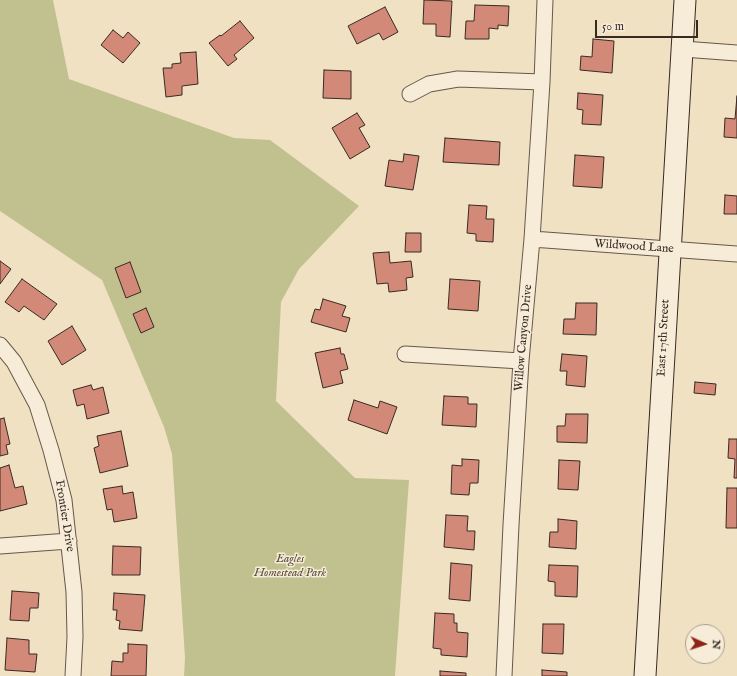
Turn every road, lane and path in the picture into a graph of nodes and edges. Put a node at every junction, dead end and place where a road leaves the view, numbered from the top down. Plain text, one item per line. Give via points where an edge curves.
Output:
1 (545, 0) edge
2 (685, 0) edge
3 (683, 49) junction
4 (737, 53) edge
5 (542, 82) junction
6 (410, 94) dead end
7 (532, 239) junction
8 (669, 250) junction
9 (737, 254) edge
10 (0, 345) edge
11 (406, 354) dead end
12 (521, 361) junction
13 (69, 541) junction
14 (0, 546) edge
15 (73, 676) edge
16 (504, 676) edge
17 (645, 676) edge

1 - 5 street, Willow Canyon Drive
2 - 3 main road, East 17th Street
3 - 4 street
3 - 8 main road, East 17th Street
5 - 6 street via 458,79 429,84
5 - 7 street, Willow Canyon Drive
7 - 8 street, Wildwood Lane
7 - 12 street, Willow Canyon Drive
8 - 9 street, Wildwood Lane
8 - 17 main road, East 17th Street
10 - 13 street, Frontier Drive via 14,362 37,405 64,500
11 - 12 street
12 - 16 street, Willow Canyon Drive
13 - 14 street
13 - 15 street, Frontier Drive via 74,592

